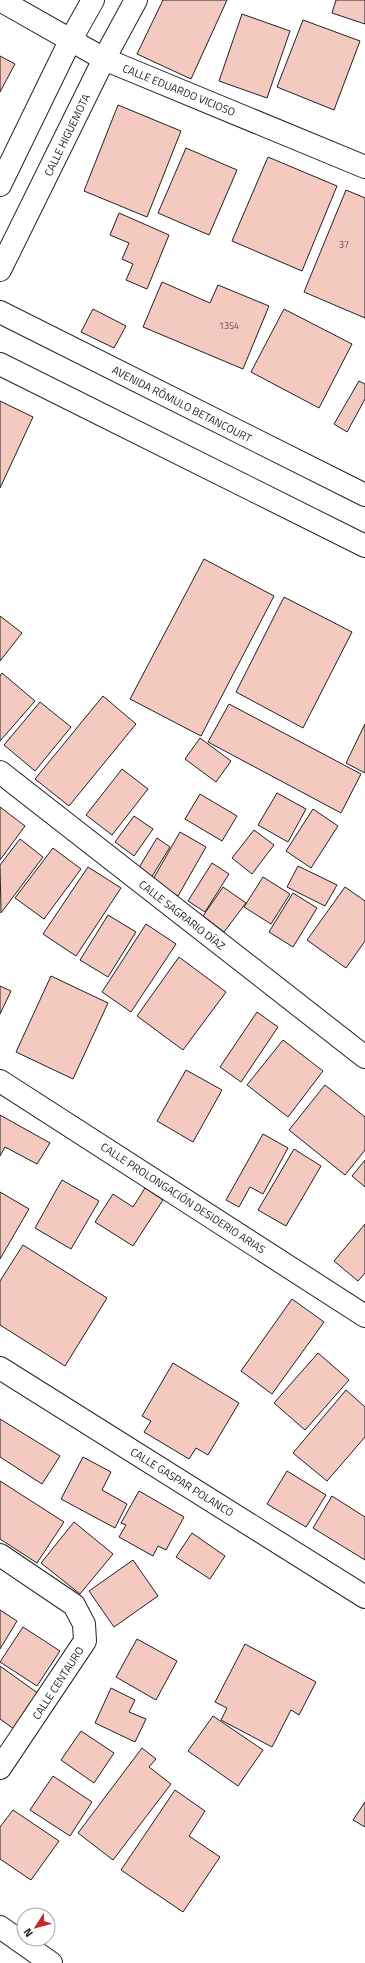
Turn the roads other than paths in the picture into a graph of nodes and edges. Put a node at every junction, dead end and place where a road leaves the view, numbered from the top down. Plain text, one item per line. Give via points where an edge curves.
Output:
1 (0, 0) edge
2 (93, 0) edge
3 (136, 0) edge
4 (70, 41) junction
5 (104, 59) junction
6 (365, 167) edge
7 (0, 185) edge
8 (0, 270) edge
9 (0, 312) edge
10 (0, 364) edge
11 (365, 495) edge
12 (365, 546) edge
13 (0, 772) edge
14 (365, 1057) edge
15 (0, 1081) edge
16 (365, 1316) edge
17 (0, 1368) edge
18 (0, 1555) edge
19 (365, 1597) edge
20 (4, 1754) edge
21 (0, 1927) edge
22 (51, 1963) edge

1 - 4 main road, CALLE EDUARDO VICIOSO
2 - 4 main road
3 - 5 main road, CALLE HIGUEMOTA
4 - 5 main road, CALLE EDUARDO VICIOSO
4 - 7 main road
5 - 6 main road, CALLE EDUARDO VICIOSO
5 - 8 main road, CALLE HIGUEMOTA
9 - 11 main road, AVENIDA RÓMULO BETANCOURT
10 - 12 main road
13 - 14 main road, CALLE SAGRARIO DÍAZ
15 - 16 main road, CALLE PROLONGACIÓN DESIDERIO ARIAS
17 - 19 main road, CALLE GASPAR POLANCO
18 - 20 main road, CALLE CENTAURO via 74,1605 84,1624 85,1641
21 - 22 main road

